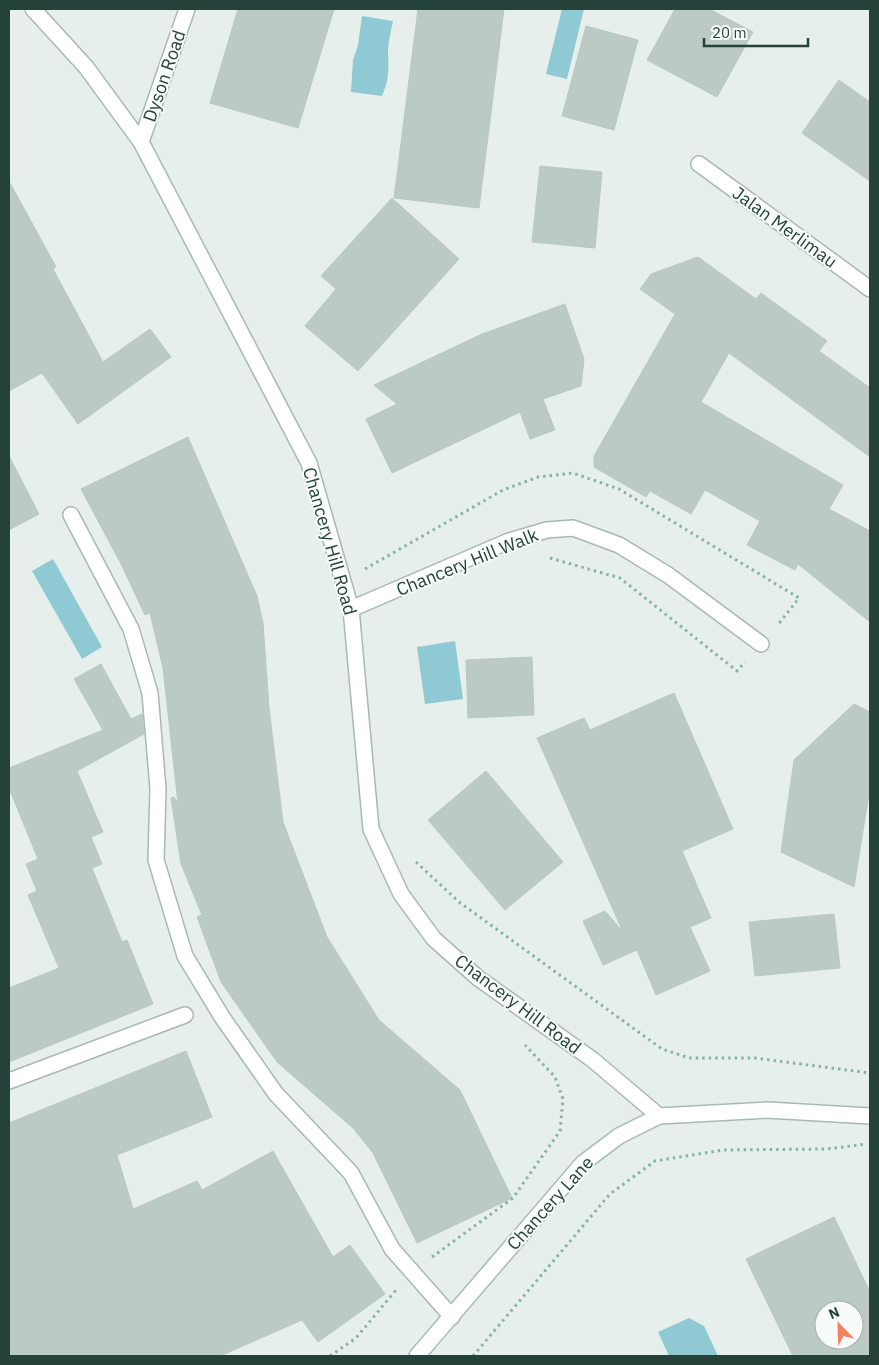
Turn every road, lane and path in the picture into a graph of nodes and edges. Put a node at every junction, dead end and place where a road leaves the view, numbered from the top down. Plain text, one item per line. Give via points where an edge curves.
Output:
1 (33, 9) edge
2 (187, 9) edge
3 (141, 142) junction
4 (699, 164) dead end
5 (870, 290) edge
6 (70, 515) dead end
7 (544, 558) dead end
8 (352, 609) junction
9 (761, 644) joint
10 (185, 1015) dead end
11 (662, 1049) dead end
12 (870, 1073) edge
13 (9, 1081) edge
14 (658, 1116) junction
15 (870, 1116) edge
16 (560, 1131) dead end
17 (870, 1143) edge
18 (412, 1271) junction
19 (452, 1317) junction
20 (330, 1356) edge
21 (417, 1356) edge
22 (473, 1356) edge

1 - 3 street, Chancery Hill Road via 86,67
2 - 3 street, Dyson Road
3 - 8 street, Chancery Hill Road via 309,463
4 - 5 street, Jalan Merlimau
6 - 18 street via 131,629 150,693 158,789 156,860 185,956 222,1017 276,1094 351,1174 392,1249
7 - 9 path via 552,557 620,578 737,671
8 - 9 street, Chancery Hill Walk via 509,541 547,530 573,528 627,550 668,575
8 - 14 street, Chancery Hill Road via 372,829 401,894 434,939 478,978 593,1060
10 - 13 street
11 - 12 path via 689,1058 755,1058
14 - 15 street, Chancery Lane via 767,1110
14 - 19 street, Chancery Lane via 638,1124 583,1163
16 - 18 path via 513,1198
17 - 22 path via 827,1149 723,1150 655,1161 610,1194
18 - 19 street
18 - 20 path via 356,1338
19 - 21 street, Chancery Lane

